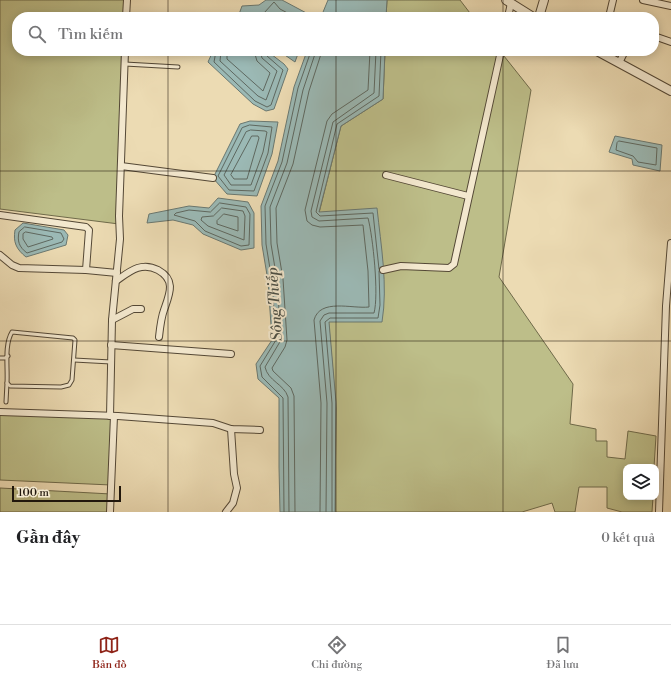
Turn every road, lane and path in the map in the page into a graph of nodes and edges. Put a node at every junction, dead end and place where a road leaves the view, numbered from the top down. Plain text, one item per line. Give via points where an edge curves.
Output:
1 (127, 0) edge
2 (544, 0) edge
3 (613, 0) edge
4 (643, 0) edge
5 (509, 2) edge
6 (671, 6) edge
7 (126, 12) edge
8 (508, 12) edge
9 (525, 12) edge
10 (540, 12) edge
11 (610, 12) edge
12 (659, 38) edge
13 (671, 42) edge
14 (125, 56) edge
15 (499, 56) edge
16 (607, 56) edge
17 (622, 56) edge
18 (619, 63) junction
19 (125, 64) junction
20 (178, 67) dead end
21 (671, 91) edge
22 (121, 166) junction
23 (386, 175) dead end
24 (213, 178) dead end
25 (468, 196) junction
26 (0, 215) edge
27 (671, 244) edge
28 (0, 254) edge
29 (86, 270) junction
30 (383, 270) dead end
31 (117, 273) junction
32 (116, 281) junction
33 (141, 309) dead end
34 (112, 320) junction
35 (159, 337) dead end
36 (111, 345) junction
37 (231, 354) dead end
38 (8, 356) junction
39 (0, 358) edge
40 (74, 360) junction
41 (111, 362) junction
42 (7, 383) junction
43 (6, 402) dead end
44 (0, 412) edge
45 (112, 416) junction
46 (231, 429) junction
47 (260, 430) dead end
48 (110, 512) edge
49 (226, 512) edge
50 (659, 512) edge

1 - 7 street
2 - 10 street
3 - 11 street
4 - 6 street
5 - 8 street
5 - 9 street
12 - 13 street
14 - 19 street
15 - 25 street
16 - 18 street
17 - 18 street
18 - 21 street
19 - 20 lane
19 - 22 street
22 - 24 street
22 - 31 street
23 - 25 street
25 - 30 street via 454,264 449,268 401,266
26 - 29 street via 86,227 89,230
27 - 50 street via 666,306
28 - 29 street via 19,268
29 - 31 street
31 - 32 street
32 - 34 street
32 - 35 street via 137,267 146,266 167,277 170,289
33 - 34 street via 133,309
34 - 36 street
36 - 37 street
36 - 41 street
38 - 39 lane
38 - 40 lane via 12,332 73,338
38 - 42 lane
40 - 41 lane
40 - 42 lane via 69,385 10,386
41 - 45 street
42 - 43 lane
44 - 45 street
45 - 46 street via 213,423
45 - 48 street
46 - 47 street
46 - 49 street via 237,488 233,503

